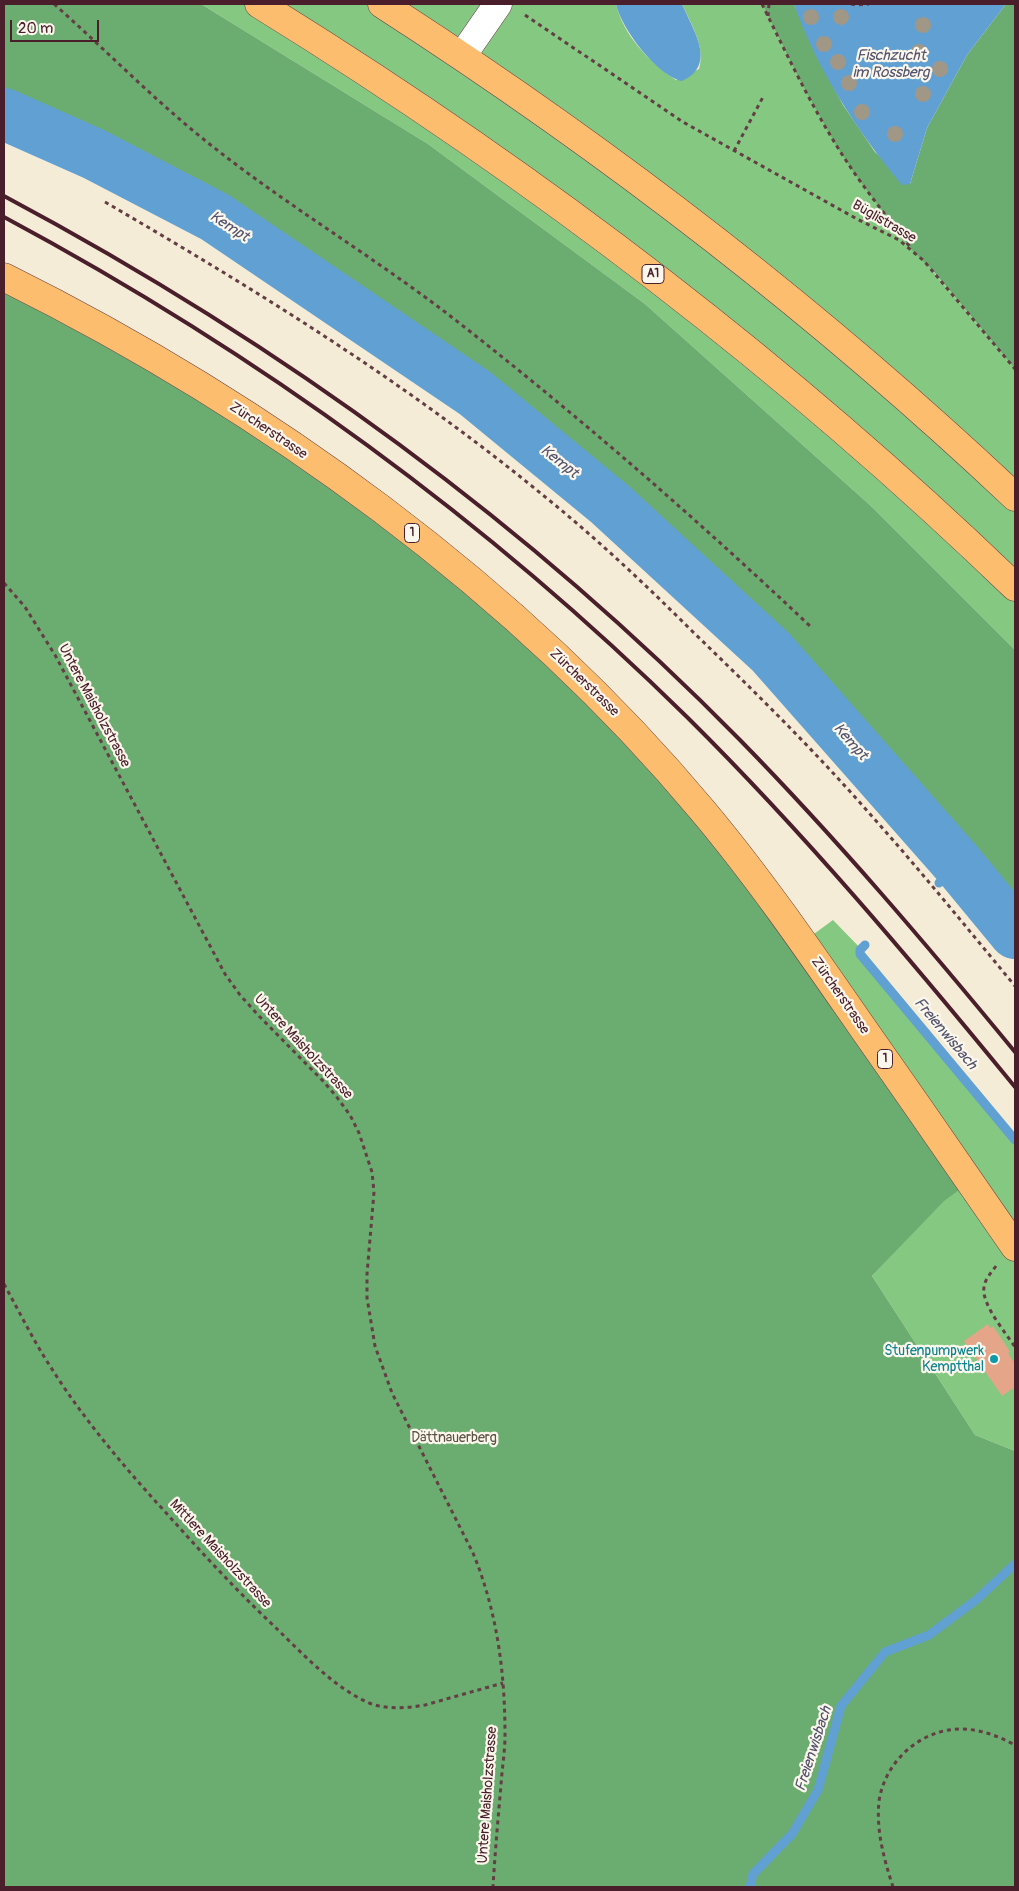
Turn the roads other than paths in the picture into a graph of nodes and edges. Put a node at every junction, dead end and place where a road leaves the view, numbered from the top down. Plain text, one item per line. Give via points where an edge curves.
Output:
1 (259, 4) edge
2 (382, 4) edge
3 (498, 4) edge
4 (462, 56) junction
5 (4, 277) edge
6 (1015, 497) edge
7 (1015, 587) edge
8 (1014, 1246) edge

1 - 7 main road, A1 via 449,126 640,264 825,414
2 - 4 main road
3 - 4 lane
4 - 6 main road via 610,160 737,257 868,364
5 - 8 main road, Zürcherstrasse / 1 via 160,362 292,447 451,564 571,669 652,752 752,872

